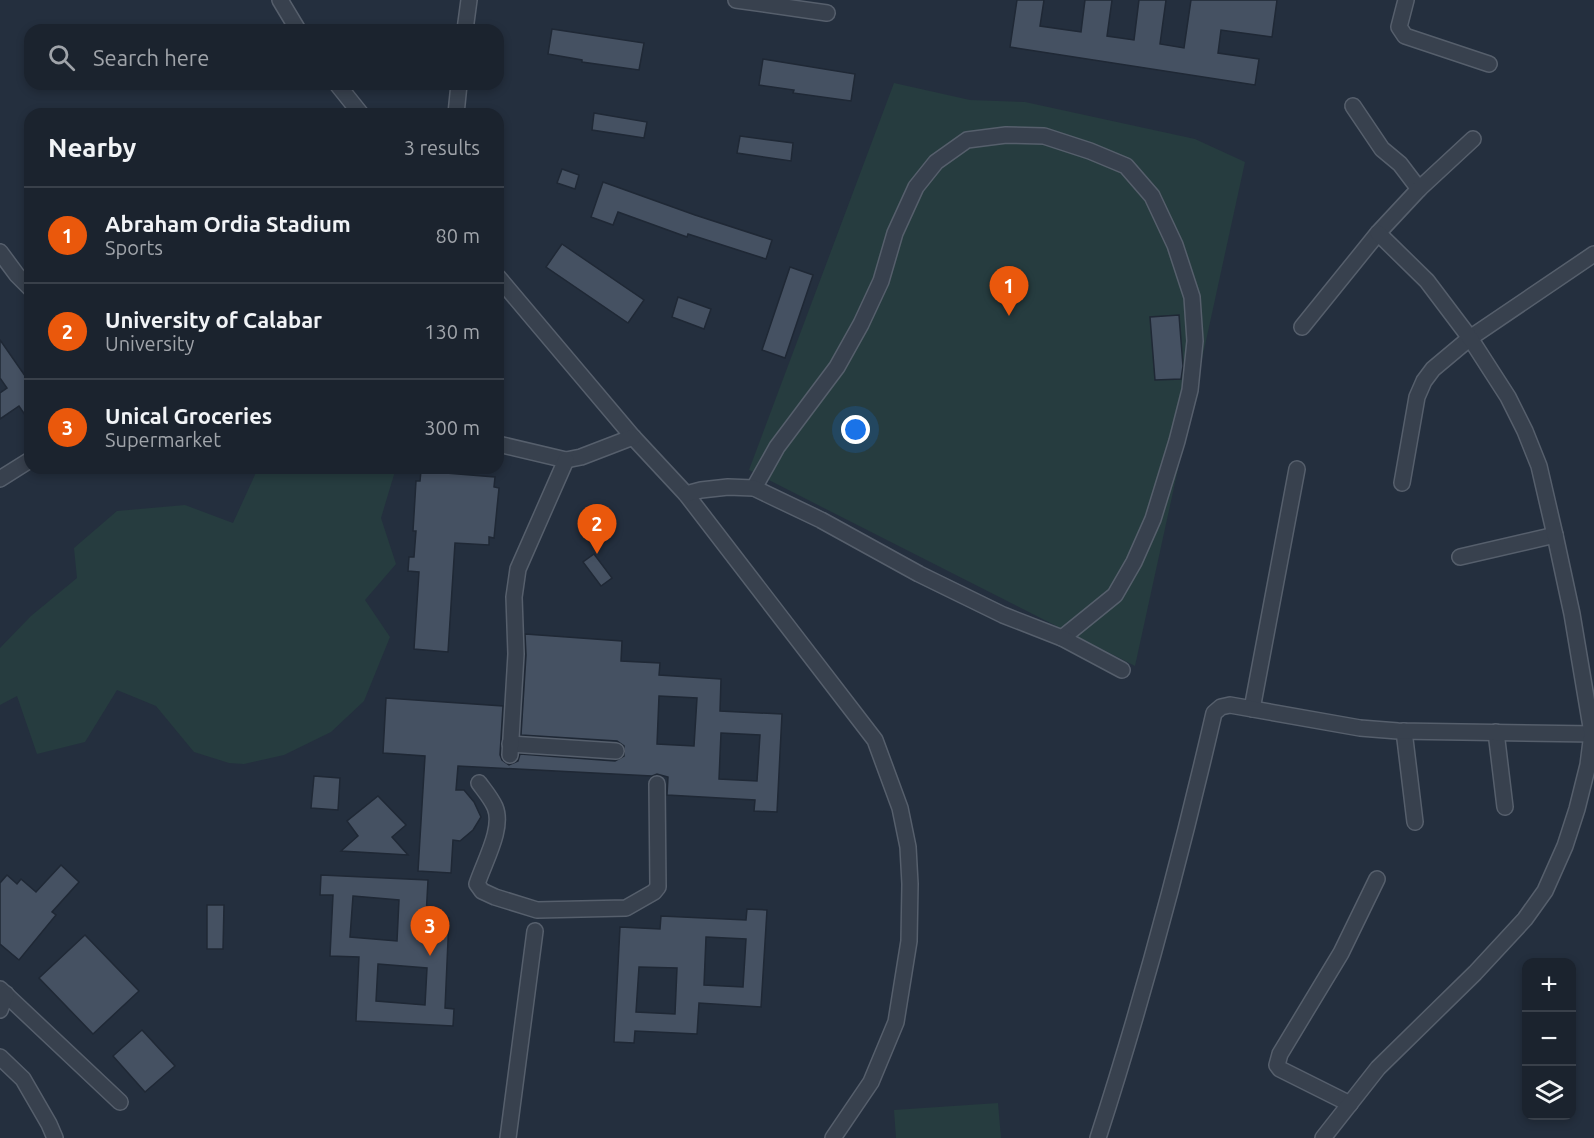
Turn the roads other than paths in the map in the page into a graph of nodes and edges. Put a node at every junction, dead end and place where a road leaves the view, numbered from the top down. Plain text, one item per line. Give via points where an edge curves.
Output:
1 (280, 0) edge
2 (469, 0) edge
3 (736, 0) edge
4 (1406, 0) edge
5 (827, 13) dead end
6 (294, 24) edge
7 (466, 24) edge
8 (1489, 64) dead end
9 (342, 90) edge
10 (458, 90) edge
11 (1353, 106) dead end
12 (356, 108) edge
13 (457, 108) edge
14 (1473, 139) dead end
15 (1419, 189) junction
16 (1377, 233) junction
17 (0, 252) edge
18 (1594, 254) edge
19 (24, 282) edge
20 (504, 284) edge
21 (1302, 327) dead end
22 (1470, 338) junction
23 (633, 437) junction
24 (504, 445) edge
25 (566, 460) junction
26 (24, 464) edge
27 (1297, 469) dead end
28 (0, 479) edge
29 (1402, 483) dead end
30 (754, 488) junction
31 (686, 494) junction
32 (1555, 535) junction
33 (1460, 557) dead end
34 (1062, 638) junction
35 (1122, 670) dead end
36 (1252, 709) junction
37 (1404, 731) junction
38 (1496, 732) junction
39 (1593, 734) edge
40 (616, 751) dead end
41 (479, 783) dead end
42 (657, 783) dead end
43 (1505, 807) dead end
44 (1415, 822) dead end
45 (1377, 879) dead end
46 (536, 921) junction
47 (3, 992) edge
48 (0, 1010) edge
49 (0, 1057) edge
50 (120, 1102) dead end
51 (1350, 1104) junction
52 (54, 1138) edge
53 (508, 1138) edge
54 (833, 1138) edge
55 (1098, 1138) edge
56 (1323, 1138) edge

1 - 6 street
2 - 7 street
3 - 5 street
4 - 8 street via 1400,27 1405,36
9 - 12 street
10 - 13 street
11 - 15 street via 1382,149 1400,164
14 - 15 street
15 - 16 street
16 - 21 street
16 - 22 street via 1427,281
17 - 19 street
18 - 22 street
20 - 23 street
22 - 29 street via 1424,381 1417,397
22 - 32 street via 1525,431 1539,466
23 - 25 street
23 - 31 street
24 - 25 street
25 - 40 street via 518,568 510,750
26 - 28 street
27 - 36 street
30 - 31 street via 728,486
30 - 34 street via 982,604
30 - 34 street via 777,447 837,367 881,281 895,233 916,187 936,162 967,140 1006,135 1044,136 1126,166 1152,196 1175,245 1192,297 1195,341 1190,390 1153,519 1134,562 1115,595
31 - 54 street via 875,740 900,808 908,846 909,941 896,1022 871,1082
32 - 33 street
32 - 39 street
34 - 35 street
36 - 37 street via 1360,728
36 - 55 street via 1230,705 1214,713 1192,810
37 - 38 street
37 - 44 street
38 - 39 street
38 - 43 street
39 - 51 street via 1577,809 1545,891 1525,919 1378,1068
41 - 46 street via 498,820 477,884 482,891
42 - 46 street via 658,887 654,892 626,908
45 - 51 street via 1341,953 1277,1065
46 - 53 street
47 - 48 street
47 - 50 street
49 - 52 street via 22,1079
51 - 56 street

